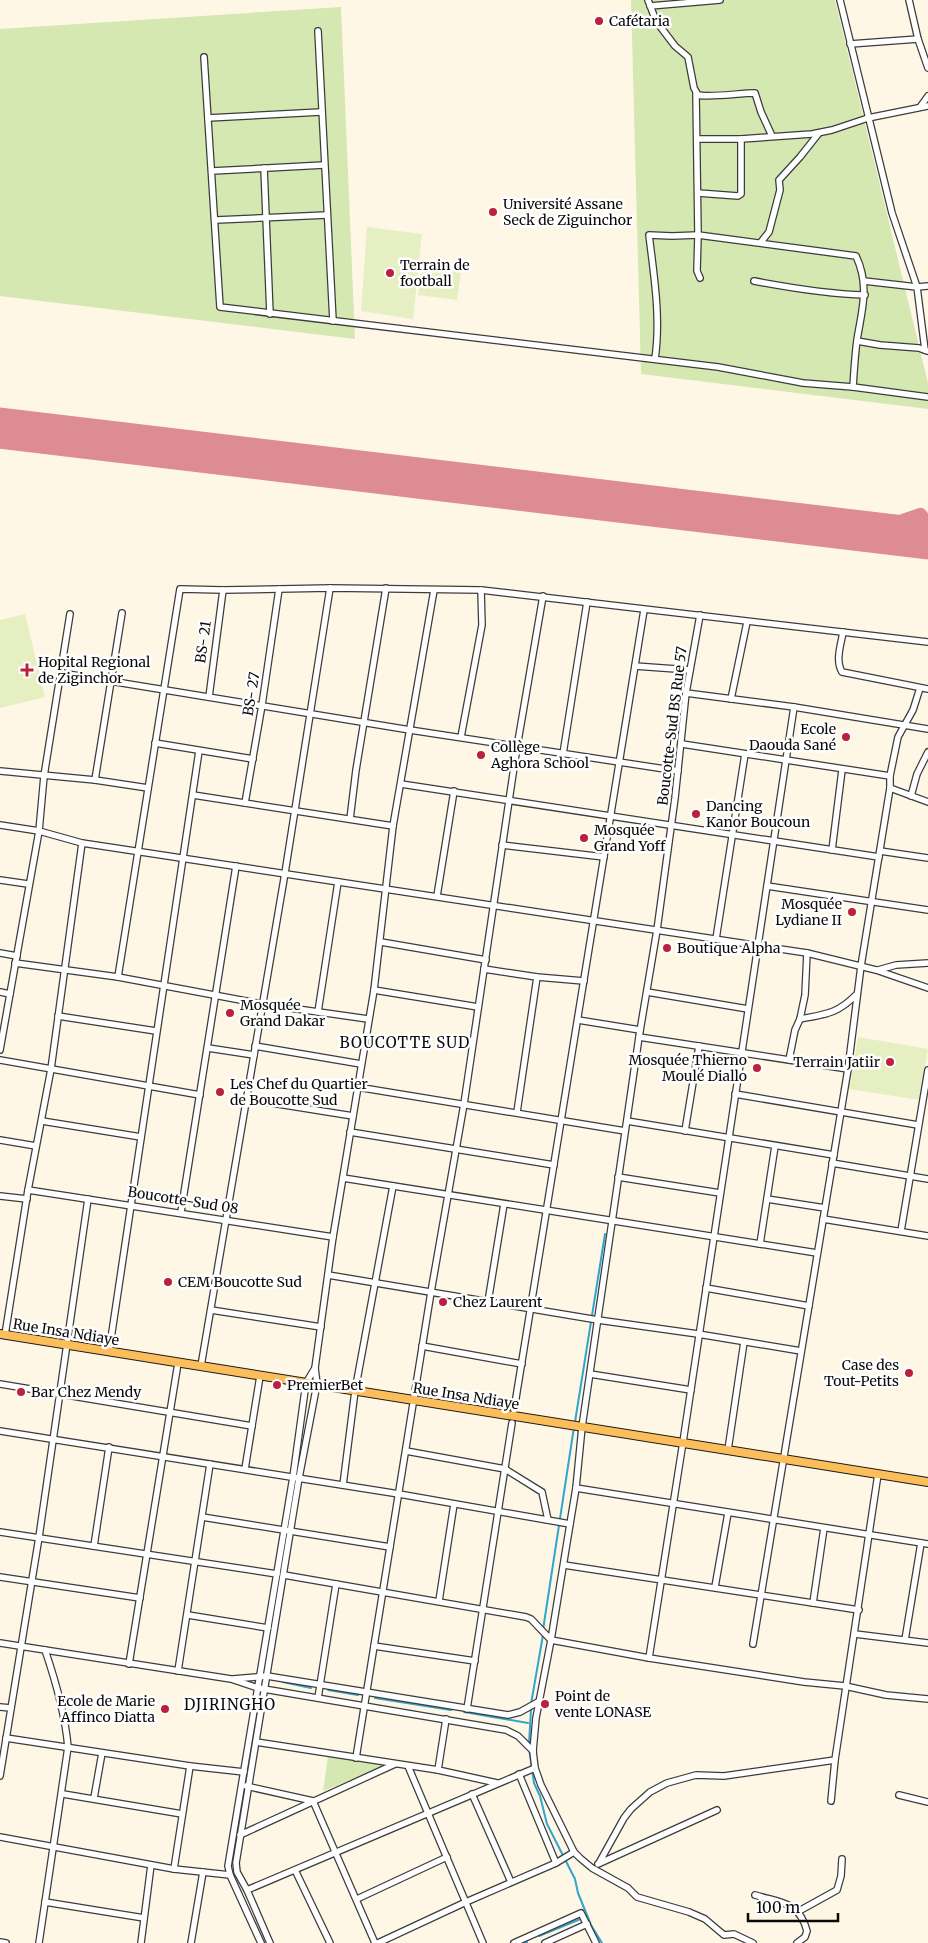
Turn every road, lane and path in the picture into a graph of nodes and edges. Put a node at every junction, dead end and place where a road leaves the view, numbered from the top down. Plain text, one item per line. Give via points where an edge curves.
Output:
1 (720, 0) edge
2 (840, 0) edge
3 (909, 0) edge
4 (649, 3) edge
5 (318, 31) dead end
6 (918, 39) junction
7 (850, 44) junction
8 (925, 50) edge
9 (204, 57) dead end
10 (928, 68) edge
11 (696, 93) junction
12 (928, 96) edge
13 (928, 106) edge
14 (920, 107) junction
15 (321, 112) junction
16 (208, 118) junction
17 (868, 118) junction
18 (819, 133) junction
19 (772, 136) junction
20 (698, 139) junction
21 (741, 139) junction
22 (324, 165) junction
23 (264, 168) junction
24 (212, 171) junction
25 (698, 193) junction
26 (327, 215) junction
27 (266, 219) junction
28 (216, 220) junction
29 (698, 235) junction
30 (761, 242) junction
31 (700, 278) dead end
32 (864, 281) junction
33 (754, 282) dead end
34 (928, 286) edge
35 (917, 287) junction
36 (865, 295) junction
37 (270, 314) junction
38 (333, 321) junction
39 (857, 341) junction
40 (927, 352) edge
41 (655, 359) junction
42 (853, 387) junction
43 (928, 397) edge
44 (279, 588) junction
45 (330, 588) junction
46 (386, 588) junction
47 (223, 590) junction
48 (434, 590) junction
49 (481, 590) junction
50 (544, 596) junction
51 (588, 602) junction
52 (644, 610) junction
53 (122, 613) dead end
54 (70, 614) dead end
55 (700, 615) junction
56 (747, 622) junction
57 (843, 632) junction
58 (928, 642) edge
59 (635, 666) junction
60 (690, 670) junction
61 (61, 673) junction
62 (110, 682) junction
63 (920, 688) junction
64 (928, 689) edge
65 (162, 690) junction
66 (686, 693) junction
67 (208, 697) junction
68 (731, 699) junction
69 (262, 705) junction
70 (794, 708) junction
71 (309, 713) junction
72 (364, 722) junction
73 (906, 726) junction
74 (928, 729) edge
75 (410, 730) junction
76 (461, 737) junction
77 (155, 743) junction
78 (682, 744) junction
79 (517, 747) junction
80 (199, 750) junction
81 (928, 752) edge
82 (563, 754) junction
83 (744, 754) junction
84 (253, 759) junction
85 (786, 761) junction
86 (619, 762) junction
87 (842, 770) junction
88 (0, 771) edge
89 (678, 771) junction
90 (44, 776) junction
91 (890, 776) junction
92 (95, 780) junction
93 (401, 784) junction
94 (148, 788) junction
95 (890, 788) junction
96 (454, 791) junction
97 (193, 795) junction
98 (911, 796) junction
99 (509, 799) junction
100 (928, 802) edge
101 (246, 803) junction
102 (293, 811) junction
103 (611, 816) junction
104 (350, 819) junction
105 (0, 825) edge
106 (672, 825) junction
107 (393, 826) junction
108 (39, 832) junction
109 (732, 834) junction
110 (774, 841) junction
111 (82, 843) junction
112 (502, 845) junction
113 (138, 850) junction
114 (832, 850) junction
115 (879, 854) junction
116 (604, 857) junction
117 (182, 858) junction
118 (928, 858) edge
119 (236, 866) junction
120 (284, 874) junction
121 (0, 880) edge
122 (338, 882) junction
123 (28, 884) junction
124 (767, 886) junction
125 (385, 888) junction
126 (437, 896) junction
127 (870, 901) junction
128 (492, 904) junction
129 (928, 910) edge
130 (594, 920) junction
131 (657, 930) junction
132 (716, 939) junction
133 (381, 942) junction
134 (758, 946) junction
135 (0, 953) edge
136 (807, 953) junction
137 (16, 956) junction
138 (486, 960) junction
139 (16, 963) junction
140 (928, 963) edge
141 (860, 966) junction
142 (484, 969) junction
143 (63, 970) junction
144 (876, 970) junction
145 (118, 977) junction
146 (537, 978) junction
147 (584, 981) junction
148 (164, 986) junction
149 (928, 988) edge
150 (374, 990) junction
151 (0, 992) edge
152 (647, 992) junction
153 (10, 994) junction
154 (857, 994) junction
155 (217, 996) junction
156 (262, 1004) junction
157 (478, 1007) junction
158 (748, 1009) junction
159 (318, 1012) junction
160 (58, 1016) junction
161 (368, 1019) junction
162 (578, 1020) junction
163 (800, 1020) junction
164 (2, 1030) edge
165 (640, 1030) junction
166 (156, 1031) junction
167 (639, 1037) junction
168 (255, 1046) junction
169 (699, 1046) junction
170 (208, 1048) junction
171 (0, 1050) edge
172 (742, 1052) junction
173 (254, 1055) junction
174 (0, 1060) edge
175 (789, 1060) junction
176 (361, 1064) junction
177 (51, 1069) junction
178 (848, 1069) junction
179 (928, 1070) edge
180 (149, 1086) junction
181 (357, 1087) junction
182 (735, 1094) junction
183 (200, 1095) junction
184 (246, 1098) junction
185 (464, 1104) junction
186 (517, 1112) junction
187 (841, 1112) junction
188 (352, 1116) junction
189 (561, 1120) junction
190 (42, 1121) junction
191 (627, 1121) junction
192 (918, 1124) junction
193 (626, 1131) junction
194 (685, 1131) junction
195 (350, 1132) junction
196 (141, 1137) junction
197 (728, 1138) junction
198 (0, 1140) edge
199 (36, 1146) junction
200 (775, 1146) junction
201 (457, 1149) junction
202 (834, 1155) junction
203 (832, 1163) junction
204 (554, 1165) junction
205 (910, 1176) junction
206 (618, 1177) junction
207 (343, 1178) junction
208 (928, 1179) edge
209 (393, 1186) junction
210 (28, 1190) junction
211 (720, 1193) junction
212 (448, 1194) junction
213 (0, 1196) edge
214 (27, 1199) junction
215 (88, 1199) junction
216 (767, 1199) junction
217 (504, 1204) junction
218 (131, 1205) junction
219 (825, 1208) junction
220 (546, 1211) junction
221 (181, 1212) junction
222 (227, 1219) junction
223 (823, 1219) junction
224 (612, 1220) junction
225 (901, 1232) junction
226 (928, 1236) edge
227 (333, 1237) junction
228 (713, 1237) junction
229 (760, 1244) junction
230 (817, 1253) junction
231 (328, 1275) junction
232 (375, 1284) junction
233 (706, 1288) junction
234 (431, 1292) junction
235 (488, 1302) junction
236 (809, 1306) junction
237 (531, 1309) junction
238 (211, 1310) junction
239 (598, 1320) junction
240 (321, 1327) junction
241 (698, 1334) junction
242 (3, 1335) edge
243 (744, 1342) junction
244 (66, 1345) junction
245 (422, 1346) junction
246 (801, 1351) junction
247 (109, 1352) junction
248 (178, 1363) junction
249 (522, 1364) junction
250 (201, 1366) junction
251 (315, 1368) junction
252 (590, 1374) junction
253 (260, 1376) junction
254 (306, 1383) junction
255 (0, 1384) edge
256 (317, 1384) junction
257 (691, 1390) junction
258 (356, 1391) junction
259 (59, 1393) junction
260 (414, 1400) junction
261 (514, 1410) dead end
262 (170, 1413) junction
263 (512, 1423) dead end
264 (252, 1426) junction
265 (582, 1427) junction
266 (0, 1430) edge
267 (53, 1438) junction
268 (683, 1442) junction
269 (109, 1447) junction
270 (728, 1450) junction
271 (406, 1451) junction
272 (163, 1456) junction
273 (783, 1459) junction
274 (210, 1464) junction
275 (245, 1469) junction
276 (505, 1469) junction
277 (878, 1474) junction
278 (296, 1478) junction
279 (928, 1482) edge
280 (343, 1485) junction
281 (576, 1488) junction
282 (399, 1494) junction
283 (454, 1504) junction
284 (673, 1504) junction
285 (498, 1511) junction
286 (728, 1513) junction
287 (202, 1517) junction
288 (548, 1520) junction
289 (773, 1520) junction
290 (570, 1524) junction
291 (824, 1528) junction
292 (287, 1531) junction
293 (0, 1532) edge
294 (869, 1535) junction
295 (39, 1537) junction
296 (921, 1543) junction
297 (928, 1544) edge
298 (94, 1546) junction
299 (390, 1547) junction
300 (147, 1555) junction
301 (195, 1563) junction
302 (564, 1565) junction
303 (280, 1575) junction
304 (0, 1577) edge
305 (661, 1579) junction
306 (31, 1582) junction
307 (336, 1584) junction
308 (715, 1587) junction
309 (383, 1592) junction
310 (761, 1595) junction
311 (140, 1598) junction
312 (439, 1601) junction
313 (813, 1603) junction
314 (483, 1610) junction
315 (858, 1610) junction
316 (188, 1615) junction
317 (268, 1628) junction
318 (854, 1634) junction
319 (552, 1640) junction
320 (905, 1640) junction
321 (0, 1643) edge
322 (753, 1644) dead end
323 (928, 1644) edge
324 (21, 1646) junction
325 (374, 1646) junction
326 (45, 1650) junction
327 (649, 1658) junction
328 (475, 1661) junction
329 (129, 1664) junction
330 (178, 1671) junction
331 (263, 1676) junction
332 (231, 1679) junction
333 (320, 1685) junction
334 (845, 1686) junction
335 (258, 1688) junction
336 (265, 1689) junction
337 (366, 1693) junction
338 (318, 1698) junction
339 (928, 1699) edge
340 (538, 1702) junction
341 (364, 1705) junction
342 (0, 1707) edge
343 (11, 1708) junction
344 (459, 1708) junction
345 (467, 1709) junction
346 (446, 1719) junction
347 (457, 1721) junction
348 (6, 1738) junction
349 (256, 1742) junction
350 (68, 1747) junction
351 (534, 1751) junction
352 (102, 1752) junction
353 (356, 1758) junction
354 (835, 1760) junction
355 (395, 1764) junction
356 (190, 1766) junction
357 (408, 1766) junction
358 (535, 1768) junction
359 (438, 1770) junction
360 (244, 1772) junction
361 (519, 1774) junction
362 (0, 1776) edge
363 (498, 1783) junction
364 (245, 1786) junction
365 (63, 1794) junction
366 (472, 1794) junction
367 (899, 1795) dead end
368 (94, 1798) junction
369 (313, 1801) junction
370 (831, 1801) dead end
371 (928, 1802) edge
372 (717, 1810) dead end
373 (428, 1813) junction
374 (182, 1814) junction
375 (240, 1835) junction
376 (0, 1837) edge
377 (54, 1847) junction
378 (336, 1852) junction
379 (574, 1852) junction
380 (447, 1858) junction
381 (842, 1859) dead end
382 (556, 1863) junction
383 (599, 1863) junction
384 (152, 1865) junction
385 (174, 1868) junction
386 (592, 1868) junction
387 (294, 1870) junction
388 (203, 1872) junction
389 (230, 1875) junction
390 (511, 1882) junction
391 (247, 1890) junction
392 (755, 1895) dead end
393 (357, 1898) junction
394 (45, 1902) junction
395 (466, 1902) junction
396 (799, 1911) junction
397 (144, 1918) junction
398 (587, 1924) junction
399 (532, 1935) junction
400 (0, 1942) edge
401 (6, 1943) edge
402 (39, 1943) edge
403 (141, 1943) edge
404 (191, 1943) edge
405 (261, 1943) edge
406 (270, 1943) edge
407 (330, 1943) edge
408 (377, 1943) edge
409 (483, 1943) edge
410 (514, 1943) edge
411 (535, 1943) edge
412 (545, 1943) edge
413 (596, 1943) edge
414 (753, 1943) edge
415 (797, 1943) edge

1 - 4 street
2 - 7 street
3 - 6 street
4 - 11 street via 656,21 688,57
5 - 15 street
6 - 7 street
6 - 8 street
7 - 17 street
8 - 10 street
9 - 16 street
11 - 19 street via 707,97 755,93
11 - 20 street
12 - 14 street
13 - 14 street
14 - 17 street
15 - 16 street
15 - 22 street
16 - 24 street
17 - 18 street
17 - 35 street via 892,213
18 - 19 street
18 - 30 street via 779,180 780,190 769,232
19 - 21 street
20 - 21 street
20 - 25 street
21 - 25 street via 741,194
22 - 23 street
22 - 26 street
23 - 24 street
23 - 27 street
24 - 28 street
25 - 29 street
26 - 27 street
26 - 38 street
27 - 28 street
27 - 37 street
28 - 37 street via 220,307
29 - 30 street
29 - 31 street via 697,271
29 - 41 street via 649,234 658,316
30 - 32 street via 856,256
32 - 35 street
32 - 36 street
33 - 36 street via 797,290
34 - 35 street
35 - 40 street
36 - 39 street
37 - 38 street
38 - 41 street
39 - 40 street via 918,348
39 - 42 street
41 - 42 street via 803,383
42 - 43 street
44 - 45 street
44 - 47 street
44 - 69 street, BS- 27
45 - 46 street
45 - 71 street
46 - 48 street
46 - 72 street
47 - 65 street via 179,589
47 - 67 street, BS- 21
48 - 49 street
48 - 75 street
49 - 50 street
49 - 76 street via 482,625
50 - 51 street
50 - 79 street
51 - 52 street
51 - 82 street
52 - 55 street
52 - 59 street
53 - 62 street
54 - 61 street
55 - 56 street
55 - 60 street, Boucotte-Sud BS Rue 57
56 - 57 street
56 - 68 street
57 - 58 street
57 - 63 street via 839,657 842,672
59 - 60 street
59 - 86 street
60 - 66 street, Boucotte-Sud BS Rue 57
61 - 62 street
61 - 90 street
62 - 65 street
62 - 92 street
63 - 64 street
63 - 73 street
65 - 67 street
65 - 77 street
66 - 68 street
66 - 78 street, Boucotte-Sud BS Rue 57
67 - 69 street
68 - 70 street
69 - 71 street
69 - 84 street, BS- 27
70 - 73 street
70 - 85 street
71 - 72 street
71 - 102 street
72 - 75 street
72 - 104 street
73 - 74 street
73 - 91 street via 898,737
75 - 76 street
75 - 93 street
76 - 79 street
77 - 80 street
77 - 94 street
78 - 83 street
78 - 89 street, Boucotte-Sud BS Rue 57
79 - 82 street
79 - 99 street
80 - 84 street
80 - 97 street
81 - 98 street
82 - 86 street
83 - 85 street
83 - 109 street
84 - 101 street, BS- 27
85 - 87 street
85 - 110 street
86 - 89 street
86 - 103 street
87 - 91 street
87 - 114 street
88 - 90 street
89 - 106 street, Boucotte-Sud BS Rue 57
90 - 92 street
90 - 108 street
91 - 95 street
92 - 94 street
93 - 96 street
93 - 107 street
94 - 113 street
95 - 98 street
95 - 115 street
96 - 99 street
96 - 126 street
97 - 101 street
97 - 117 street
98 - 100 street
99 - 103 street
99 - 112 street
101 - 102 street
102 - 104 street
102 - 120 street
103 - 106 street
103 - 116 street
104 - 107 street
105 - 108 street
106 - 109 street
106 - 131 street, Boucotte-Sud BS Rue 57
107 - 125 street
108 - 111 street
108 - 123 street
109 - 110 street
109 - 132 street
110 - 114 street
110 - 124 street
111 - 113 street
111 - 143 street
112 - 116 street
112 - 128 street
113 - 117 street
113 - 145 street
114 - 115 street
115 - 118 street
115 - 127 street
116 - 130 street
117 - 119 street
117 - 148 street
119 - 120 street
119 - 155 street
120 - 122 street
120 - 156 street
121 - 123 street
122 - 125 street
122 - 159 street
123 - 137 street
124 - 127 street
124 - 134 street
125 - 126 street
125 - 133 street
126 - 128 street
127 - 129 street
127 - 141 street
128 - 130 street
128 - 138 street
130 - 131 street
130 - 147 street
131 - 132 street
131 - 152 street, Boucotte-Sud BS Rue 57
132 - 134 street
133 - 138 street
133 - 150 street
134 - 136 street
134 - 158 street
135 - 137 street
136 - 141 street
136 - 163 street via 806,995
137 - 139 street
138 - 142 street
139 - 143 street
139 - 153 street
140 - 144 street
141 - 144 street
141 - 154 street
142 - 146 street
142 - 157 street
143 - 145 street
143 - 160 street
144 - 149 street
145 - 148 street
146 - 147 street
146 - 186 street
147 - 162 street
148 - 155 street
148 - 166 street
150 - 157 street
150 - 161 street
151 - 153 street
152 - 158 street
152 - 165 street, Boucotte-Sud BS Rue 57
153 - 164 street
154 - 163 street via 837,1011
154 - 178 street
155 - 156 street
155 - 170 street
156 - 159 street
156 - 168 street
157 - 185 street
158 - 172 street
159 - 161 street
160 - 166 street
160 - 177 street
161 - 176 street
162 - 165 street
162 - 189 street
163 - 175 street
164 - 171 street
165 - 167 street, Boucotte-Sud BS Rue 57
166 - 180 street
167 - 169 street
167 - 191 street, Boucotte-Sud BS Rue 57
168 - 173 street
168 - 176 street
169 - 172 street
169 - 194 street
170 - 173 street
170 - 183 street
172 - 175 street
172 - 182 street
173 - 184 street
174 - 177 street
175 - 178 street
176 - 181 street
177 - 180 street
177 - 190 street
178 - 187 street
179 - 192 street
180 - 183 street
180 - 196 street
181 - 185 street
181 - 188 street
182 - 187 street
182 - 197 street
183 - 221 street
184 - 188 street
184 - 222 street
185 - 186 street
185 - 201 street
186 - 189 street
187 - 192 street
187 - 202 street
188 - 195 street
189 - 193 street
189 - 204 street
190 - 196 street
190 - 199 street
191 - 193 street, Boucotte-Sud BS Rue 57
191 - 194 street
192 - 205 street
193 - 206 street, Boucotte-Sud BS Rue 57
194 - 197 street
195 - 201 street
195 - 207 street
196 - 218 street
197 - 200 street
197 - 211 street
198 - 199 street
199 - 210 street
200 - 202 street
200 - 216 street
201 - 204 street
201 - 212 street
202 - 203 street
203 - 205 street
203 - 219 street
204 - 220 street
205 - 208 street
205 - 225 street
206 - 211 street
206 - 224 street, Boucotte-Sud BS Rue 57
207 - 209 street
207 - 227 street
209 - 212 street
209 - 232 street
210 - 214 street
210 - 215 street, Boucotte-Sud 08
211 - 228 street
212 - 217 street
212 - 234 street
213 - 214 street
214 - 242 street
215 - 218 street, Boucotte-Sud 08
215 - 244 street
216 - 219 street
216 - 229 street
217 - 220 street
217 - 235 street
218 - 221 street, Boucotte-Sud 08
218 - 247 street
219 - 223 street
220 - 224 street
220 - 237 street
221 - 222 street, Boucotte-Sud 08
222 - 227 street, Boucotte-Sud 08
222 - 238 street
223 - 225 street
223 - 230 street
224 - 228 street
224 - 239 street, Boucotte-Sud BS Rue 57
225 - 226 street
227 - 231 street
228 - 229 street
228 - 233 street
229 - 230 street
230 - 236 street
231 - 232 street
231 - 240 street
232 - 234 street
232 - 258 street
233 - 236 street
233 - 241 street
234 - 235 street
234 - 245 street
235 - 237 street
236 - 246 street
237 - 239 street
237 - 249 street
238 - 240 street
238 - 250 street
239 - 241 street
239 - 252 street, Boucotte-Sud BS Rue 57
240 - 251 street
241 - 243 street
241 - 257 street
242 - 244 main road, Rue Insa Ndiaye
243 - 246 street
243 - 270 street
244 - 247 main road, Rue Insa Ndiaye
244 - 259 street
245 - 249 street
245 - 260 street
246 - 273 street
247 - 248 main road, Rue Insa Ndiaye
248 - 250 main road, Rue Insa Ndiaye
248 - 262 street
249 - 261 street
250 - 253 main road, Rue Insa Ndiaye
251 - 254 street
251 - 256 street
252 - 257 street
252 - 265 street, Boucotte-Sud BS Rue 57
253 - 254 main road, Rue Insa Ndiaye
253 - 264 street
254 - 256 main road, Rue Insa Ndiaye
254 - 278 street
255 - 259 street
256 - 258 main road, Rue Insa Ndiaye
256 - 278 street
257 - 268 street
258 - 260 main road, Rue Insa Ndiaye
258 - 280 street
259 - 262 street
259 - 267 street
260 - 265 main road, Rue Insa Ndiaye
260 - 271 street
262 - 264 street
262 - 272 street
263 - 276 street
264 - 275 street
265 - 268 main road, Rue Insa Ndiaye
265 - 281 street, Boucotte-Sud BS Rue 57
266 - 267 street
267 - 269 street
267 - 295 street
268 - 270 main road, Rue Insa Ndiaye
268 - 284 street
269 - 272 street
269 - 298 street
270 - 273 main road, Rue Insa Ndiaye
271 - 276 street
271 - 282 street
272 - 274 street
272 - 300 street
273 - 277 main road, Rue Insa Ndiaye
273 - 289 street
274 - 275 street
274 - 287 street
275 - 278 street
276 - 285 street
276 - 288 street via 542,1492
277 - 279 main road, Rue Insa Ndiaye
277 - 294 street
278 - 280 street
278 - 292 street
280 - 282 street
281 - 284 street
281 - 290 street, Boucotte-Sud BS Rue 57
282 - 283 street
282 - 299 street
283 - 285 street
283 - 312 street
284 - 286 street
284 - 305 street
285 - 288 street
285 - 314 street
286 - 289 street
286 - 308 street
287 - 292 street
287 - 301 street
288 - 290 street
289 - 291 street
289 - 310 street
290 - 302 street, Boucotte-Sud BS Rue 57
291 - 294 street
291 - 313 street
292 - 299 street
292 - 303 street
293 - 295 street
294 - 296 street
294 - 315 street
295 - 298 street
295 - 306 street
296 - 297 street
296 - 320 street
298 - 300 street
299 - 309 street
300 - 301 street
300 - 311 street
301 - 303 street
301 - 316 street
302 - 305 street
302 - 319 street, Boucotte-Sud BS Rue 57
303 - 307 street
303 - 317 street
303 - 331 street
304 - 306 street
305 - 308 street
305 - 327 street
306 - 311 street
306 - 324 street
307 - 309 street
307 - 333 street
308 - 310 street
309 - 312 street
309 - 325 street
310 - 313 street
310 - 322 street
311 - 329 street
312 - 314 street
313 - 315 street
314 - 319 street via 531,1619
314 - 328 street
315 - 318 street
316 - 317 street
316 - 330 street
317 - 331 street
318 - 320 street
318 - 334 street
319 - 327 street
319 - 340 street, Boucotte-Sud BS Rue 57
320 - 323 street
321 - 324 street
324 - 326 street
324 - 343 street
325 - 328 street
325 - 337 street
326 - 329 street
326 - 350 street via 67,1727
327 - 334 street
328 - 345 street
329 - 330 street
330 - 332 street
331 - 332 street
331 - 333 street
331 - 335 street
331 - 336 street
332 - 335 street
333 - 337 street
333 - 338 street
334 - 339 street via 886,1695
334 - 354 street
335 - 336 street
335 - 360 street
336 - 338 street
336 - 349 street
337 - 341 street
337 - 344 street
338 - 341 street
340 - 345 street via 520,1712 508,1714
340 - 351 street, Boucotte-Sud BS Rue 57
341 - 346 street
341 - 353 street
342 - 343 street
343 - 348 street
344 - 345 street
344 - 347 street
346 - 347 street
346 - 359 street
347 - 351 street via 513,1732
348 - 350 street
348 - 362 street
349 - 353 street
349 - 364 street
350 - 352 street
350 - 365 street
351 - 358 street, Boucotte-Sud BS Rue 57
352 - 356 street
352 - 368 street
353 - 355 street
354 - 370 street
354 - 383 street via 724,1776 696,1775 666,1783 631,1809
355 - 357 street
355 - 369 street
356 - 360 street
356 - 374 street
357 - 359 street
357 - 373 street
358 - 361 street
358 - 379 street, Boucotte-Sud BS Rue 57
359 - 363 street
360 - 364 street
361 - 363 street
361 - 382 street
363 - 366 street
364 - 369 street
364 - 375 street
364 - 389 street via 228,1866
365 - 368 street
365 - 377 street
366 - 373 street
366 - 390 street
367 - 371 street
368 - 374 street
369 - 375 street
369 - 378 street
372 - 383 street
373 - 378 street
373 - 380 street
374 - 385 street
375 - 391 street via 236,1867
376 - 377 street
377 - 384 street
377 - 394 street
378 - 387 street
378 - 393 street
379 - 382 street
379 - 386 street
380 - 393 street
380 - 395 street
381 - 396 street via 837,1890
382 - 390 street
383 - 386 street
384 - 385 street
384 - 397 street
385 - 388 street
386 - 414 street via 613,1878 642,1899 689,1912 705,1919 724,1935 734,1934
387 - 391 street
387 - 407 street
388 - 389 street
388 - 404 street
389 - 405 street
390 - 395 street
391 - 406 street
392 - 396 street
393 - 408 street
394 - 397 street
394 - 402 street
395 - 408 street
395 - 409 street
396 - 415 street via 807,1931
397 - 403 street
398 - 399 street via 581,1913
398 - 412 street
398 - 413 street
399 - 410 street
399 - 411 street
400 - 401 street

